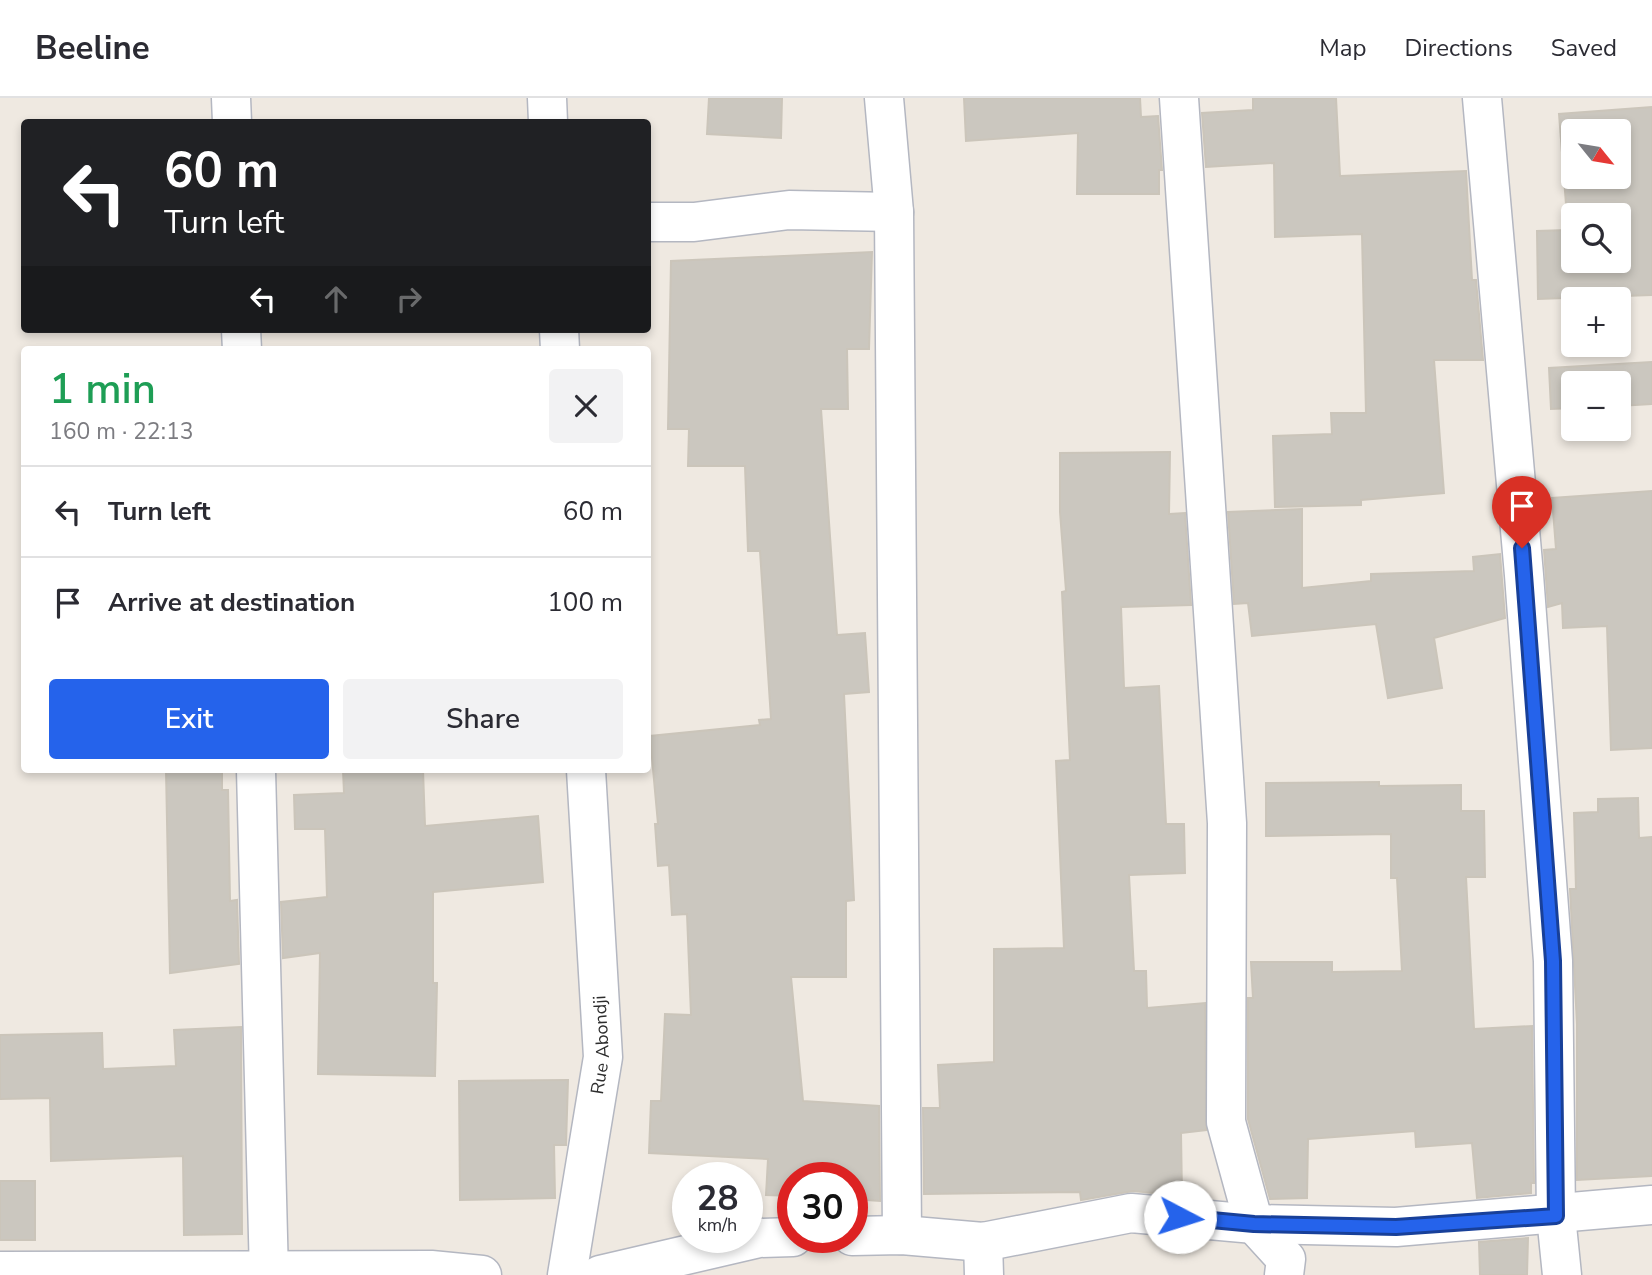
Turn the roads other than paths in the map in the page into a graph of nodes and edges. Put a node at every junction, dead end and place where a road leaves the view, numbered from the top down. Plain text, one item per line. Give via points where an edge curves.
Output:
1 (231, 98) edge
2 (547, 98) edge
3 (884, 98) edge
4 (1179, 98) edge
5 (1482, 98) edge
6 (232, 119) edge
7 (548, 119) edge
8 (894, 212) junction
9 (651, 222) edge
10 (256, 773) edge
11 (586, 773) edge
12 (1652, 1205) edge
13 (1556, 1216) junction
14 (1254, 1224) junction
15 (902, 1235) junction
16 (868, 1236) edge
17 (777, 1237) edge
18 (983, 1259) edge
19 (0, 1271) edge
20 (270, 1272) edge
21 (482, 1275) edge
22 (567, 1275) edge
23 (600, 1275) edge
24 (1284, 1275) edge
25 (1562, 1275) edge

1 - 6 street
2 - 7 street
3 - 8 street
4 - 14 street via 1227,823 1226,1122
5 - 13 street via 1553,961
8 - 9 street via 789,210 694,222
8 - 15 street
10 - 20 street
11 - 22 street, Rue Abondji via 603,1057
12 - 13 street
13 - 14 street via 1396,1227
13 - 25 street
14 - 18 street via 1131,1213
14 - 24 street via 1286,1259
15 - 16 street
15 - 18 street
17 - 23 street
19 - 20 street
20 - 21 street via 431,1270

